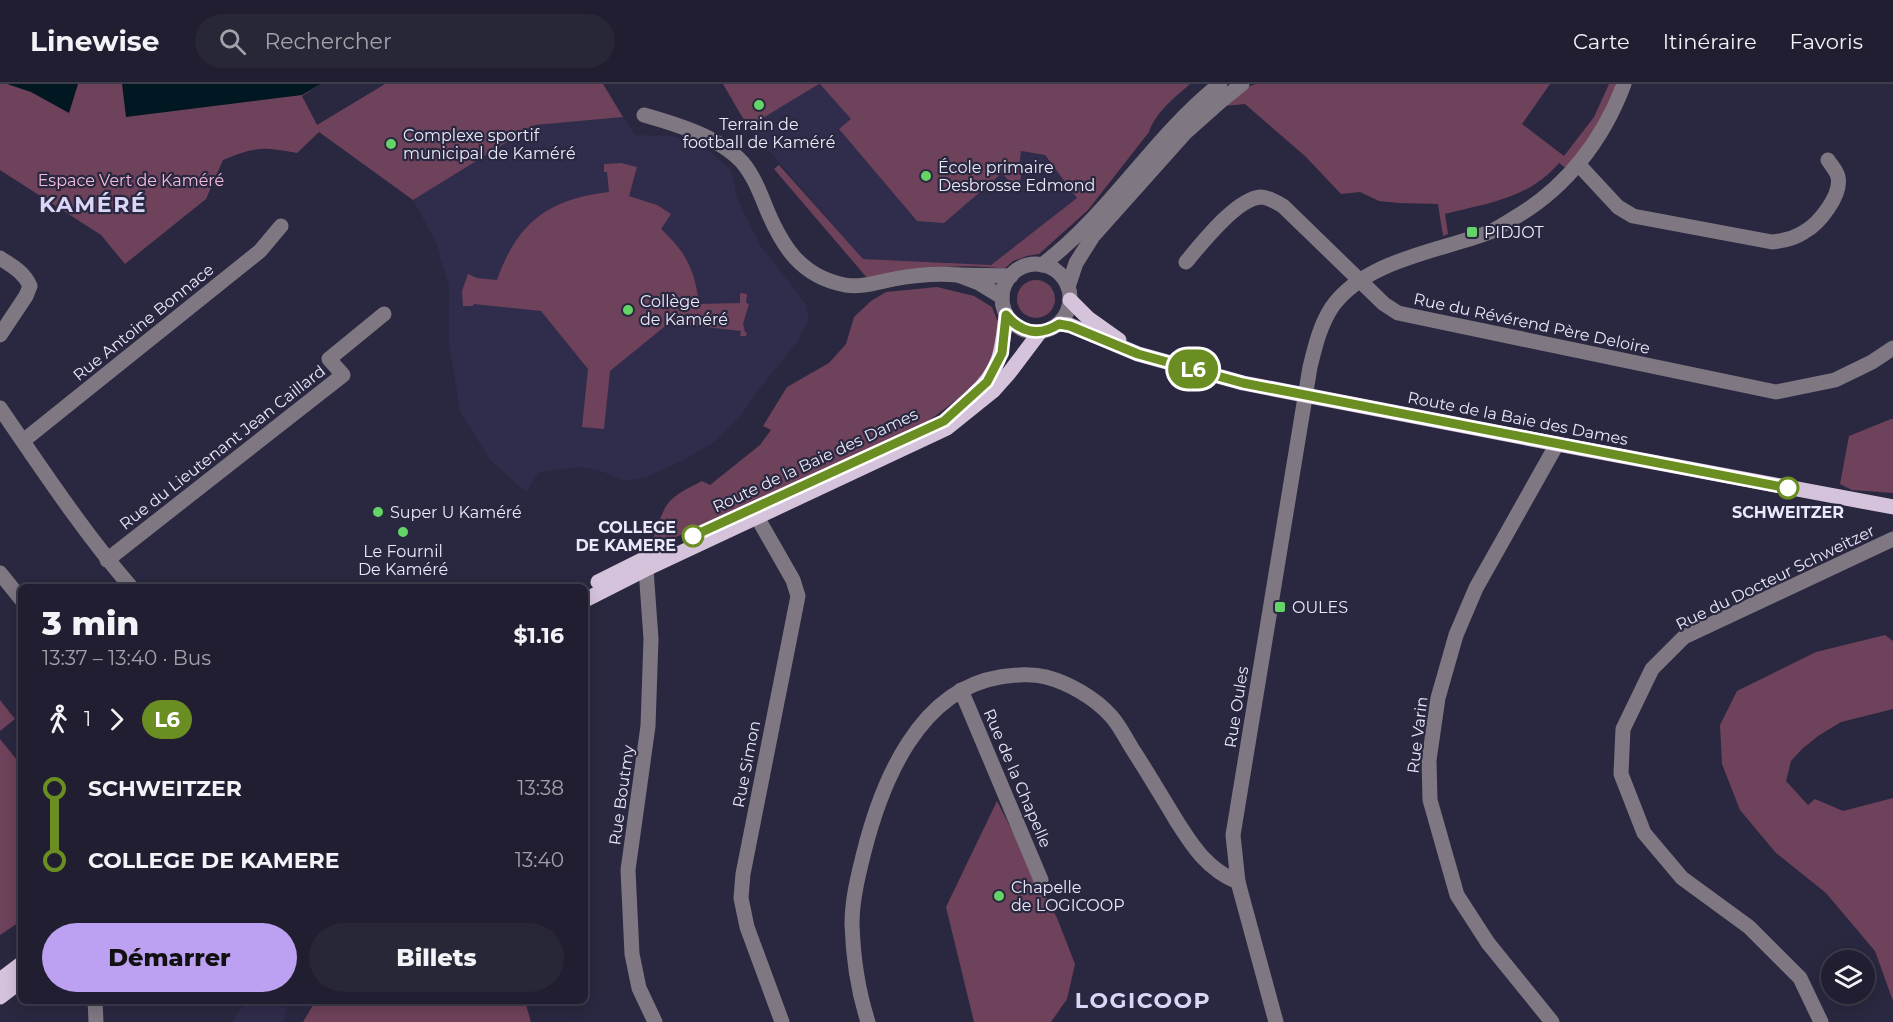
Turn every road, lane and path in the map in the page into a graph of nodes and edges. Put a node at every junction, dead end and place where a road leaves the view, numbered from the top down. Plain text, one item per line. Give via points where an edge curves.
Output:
1 (1220, 84) edge
2 (1242, 84) edge
3 (1624, 84) edge
4 (645, 115) dead end
5 (1828, 160) dead end
6 (1578, 165) junction
7 (281, 226) dead end
8 (0, 258) edge
9 (1186, 262) dead end
10 (1042, 265) junction
11 (958, 275) junction
12 (1011, 276) junction
13 (1361, 281) junction
14 (1069, 293) junction
15 (1002, 297) junction
16 (384, 314) dead end
17 (1006, 315) junction
18 (1059, 324) junction
19 (1040, 332) junction
20 (0, 335) edge
21 (1893, 348) edge
22 (1138, 354) junction
23 (1307, 396) junction
24 (0, 408) edge
25 (23, 441) junction
26 (1557, 444) junction
27 (1893, 507) edge
28 (757, 517) junction
29 (1893, 539) edge
30 (107, 560) junction
31 (646, 569) junction
32 (0, 573) edge
33 (128, 584) edge
34 (588, 586) edge
35 (18, 595) edge
36 (588, 598) edge
37 (961, 690) junction
38 (1041, 880) dead end
39 (1238, 882) junction
40 (18, 966) edge
41 (0, 980) edge
42 (18, 983) edge
43 (0, 997) edge
44 (95, 1004) edge
45 (96, 1021) edge
46 (655, 1022) edge
47 (782, 1022) edge
48 (868, 1022) edge
49 (1276, 1022) edge
50 (1552, 1022) edge
51 (1821, 1022) edge

1 - 10 street via 1153,148 1077,236
2 - 14 street via 1185,133 1093,236 1076,263
3 - 6 street, Rue Oules
4 - 11 street via 692,129 741,161 791,254 817,277 856,286 922,275
5 - 6 street via 1838,176 1838,189 1829,209 1805,232 1772,242 1633,216 1618,207
6 - 13 street, Rue Oules via 1533,207 1491,231 1406,257
7 - 25 street, Rue Antoine Bonnace via 260,251
8 - 20 street via 20,271 30,286
9 - 13 street, Rue du Révérend Père Deloire via 1236,209 1262,197 1283,206
10 - 12 street via 1025,266
10 - 14 street via 1058,272
11 - 12 street
11 - 15 street
12 - 15 street
13 - 21 street, Rue du Révérend Père Deloire via 1398,313 1776,392 1835,380
13 - 23 street, Rue Oules via 1332,307 1319,334
14 - 18 street via 1068,309
14 - 22 main road, Route de la Baie des Dames via 1088,318
15 - 17 street
16 - 30 street, Rue du Lieutenant Jean Caillard via 329,359 343,375
17 - 19 street via 1021,329
17 - 34 main road, Route de la Baie des Dames via 1002,353 987,382 944,421
18 - 19 street
18 - 22 main road, Route de la Baie des Dames
19 - 28 main road, Route de la Baie des Dames via 993,391 947,428
22 - 23 main road, Route de la Baie des Dames
23 - 26 main road, Route de la Baie des Dames
23 - 39 street, Rue Oules via 1233,835
24 - 25 street
25 - 30 street
26 - 27 main road, Route de la Baie des Dames
26 - 50 street, Rue Varin via 1476,588 1456,635 1438,698 1429,759 1430,800 1457,895 1488,943
28 - 31 main road, Route de la Baie des Dames
28 - 47 street, Rue Simon via 798,596 741,898 747,927
29 - 51 street, Rue du Docteur Schweitzer via 1684,637 1652,669 1623,729 1621,774 1644,834 1682,878 1749,927 1800,978
30 - 33 street
31 - 36 main road, Route de la Baie des Dames
31 - 46 street, Rue Boutmy via 651,639 648,726 628,870 632,954 639,988
32 - 35 street
37 - 38 street, Rue de la Chapelle
37 - 39 street via 988,679 1015,675 1045,677 1093,700 1112,717 1205,862
37 - 48 street via 941,704 916,731 896,762 870,829 852,922 857,973
39 - 49 street, Rue Oules
40 - 41 main road
42 - 43 main road
44 - 45 street

